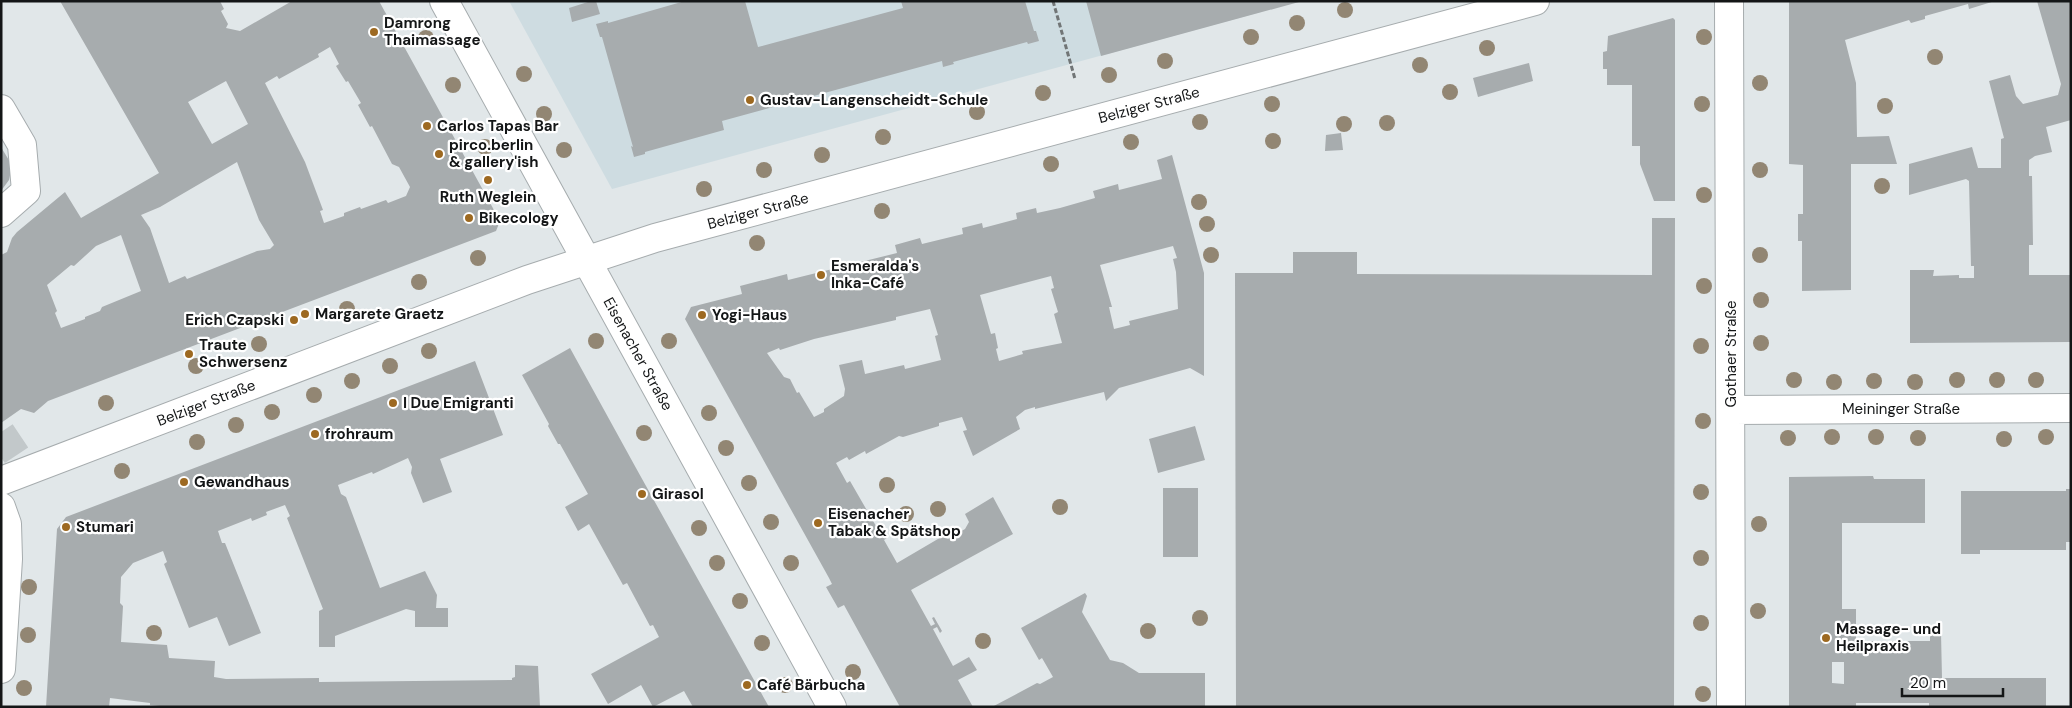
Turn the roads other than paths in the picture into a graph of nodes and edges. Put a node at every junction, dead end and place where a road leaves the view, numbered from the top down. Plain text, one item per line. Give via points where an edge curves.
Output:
1 (444, 1) edge
2 (1534, 1) edge
3 (1729, 1) edge
4 (1, 109) edge
5 (1, 213) edge
6 (586, 260) junction
7 (2071, 408) edge
8 (1732, 410) junction
9 (1, 481) edge
10 (1, 507) edge
11 (1, 669) edge
12 (832, 707) edge
13 (1731, 707) edge

1 - 6 street, Eisenacher Straße
2 - 6 street, Belziger Straße via 656,238
3 - 8 street, Gothaer Straße
4 - 5 street via 22,145 26,191
6 - 9 street, Belziger Straße
6 - 12 street, Eisenacher Straße
7 - 8 street, Meininger Straße
8 - 13 street, Gothaer Straße
10 - 11 street via 7,524 8,559

